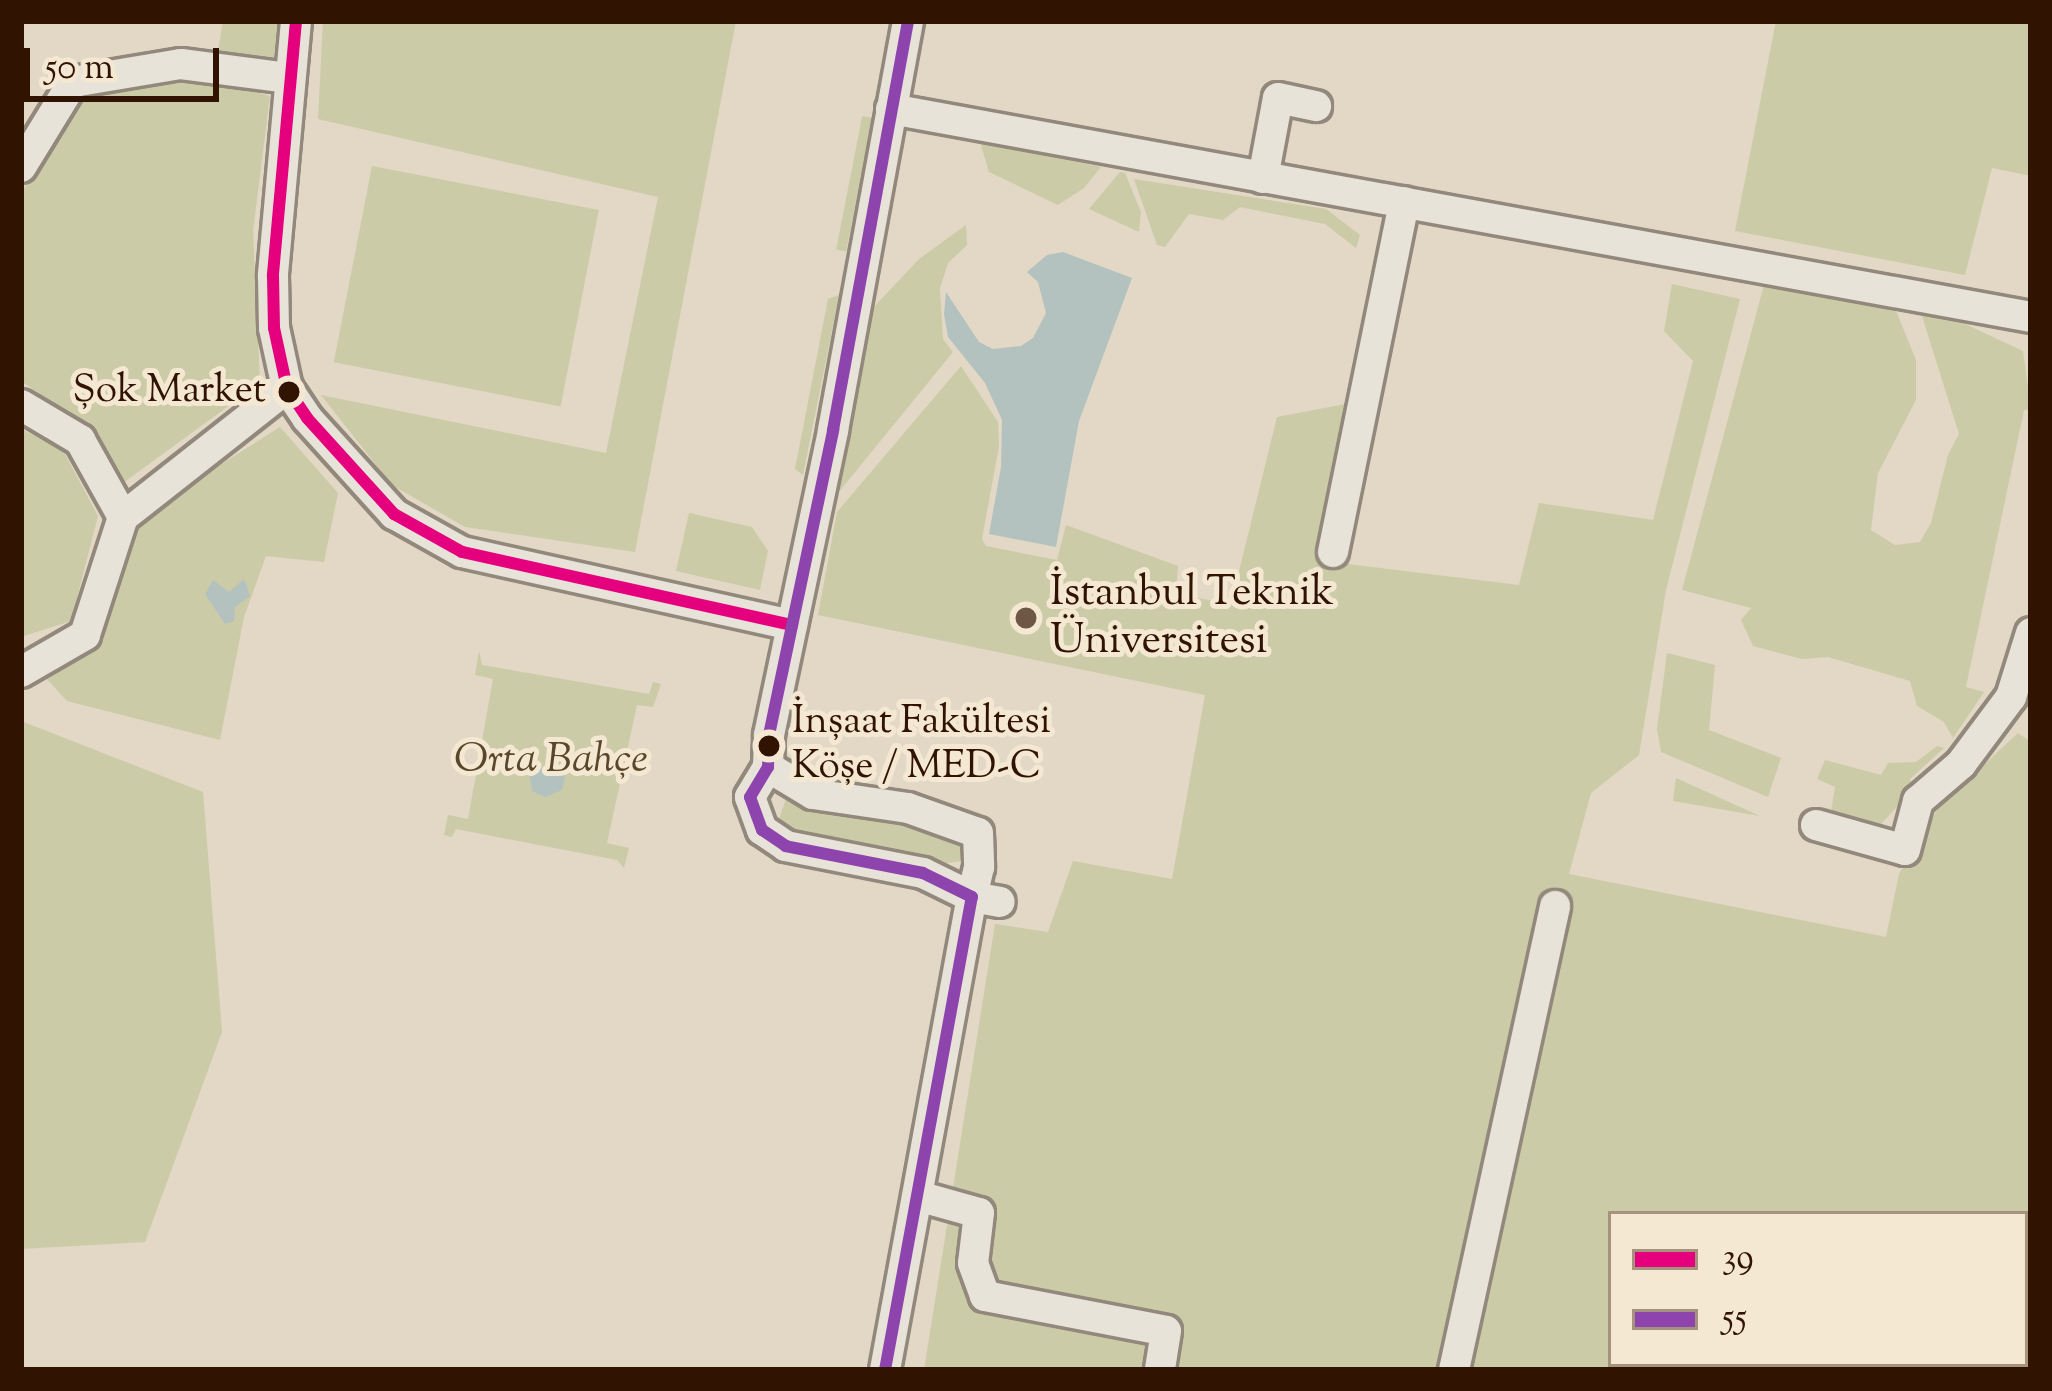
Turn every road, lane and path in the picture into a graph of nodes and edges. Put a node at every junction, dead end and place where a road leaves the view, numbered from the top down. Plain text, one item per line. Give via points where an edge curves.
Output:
1 (296, 21) edge
2 (908, 21) edge
3 (289, 77) junction
4 (1316, 106) dead end
5 (891, 109) junction
6 (21, 167) edge
7 (1263, 178) junction
8 (1404, 202) junction
9 (2031, 317) edge
10 (287, 388) junction
11 (21, 405) edge
12 (123, 517) junction
13 (1334, 552) dead end
14 (792, 625) junction
15 (2031, 633) edge
16 (21, 672) edge
17 (768, 767) junction
18 (1816, 825) dead end
19 (986, 899) junction
20 (1555, 906) dead end
21 (918, 1196) junction
22 (885, 1370) edge
23 (1160, 1370) edge
24 (1454, 1370) edge

1 - 3 street
2 - 5 street
3 - 6 street via 181,64 73,82
3 - 10 street via 273,276
4 - 7 street via 1278,98
5 - 7 street
5 - 14 street
7 - 8 street
8 - 9 street
8 - 13 street
10 - 12 street
10 - 14 street via 372,494 462,552
11 - 12 street via 80,440
12 - 16 street via 85,635
14 - 17 street
15 - 18 street via 2012,697 1961,764 1918,801 1905,850
17 - 19 street via 813,794 908,808 978,833
17 - 19 street via 750,797 762,830 786,846 923,873
19 - 21 street
20 - 24 street
21 - 22 street
21 - 23 street via 979,1214 973,1263 985,1296 1166,1331

